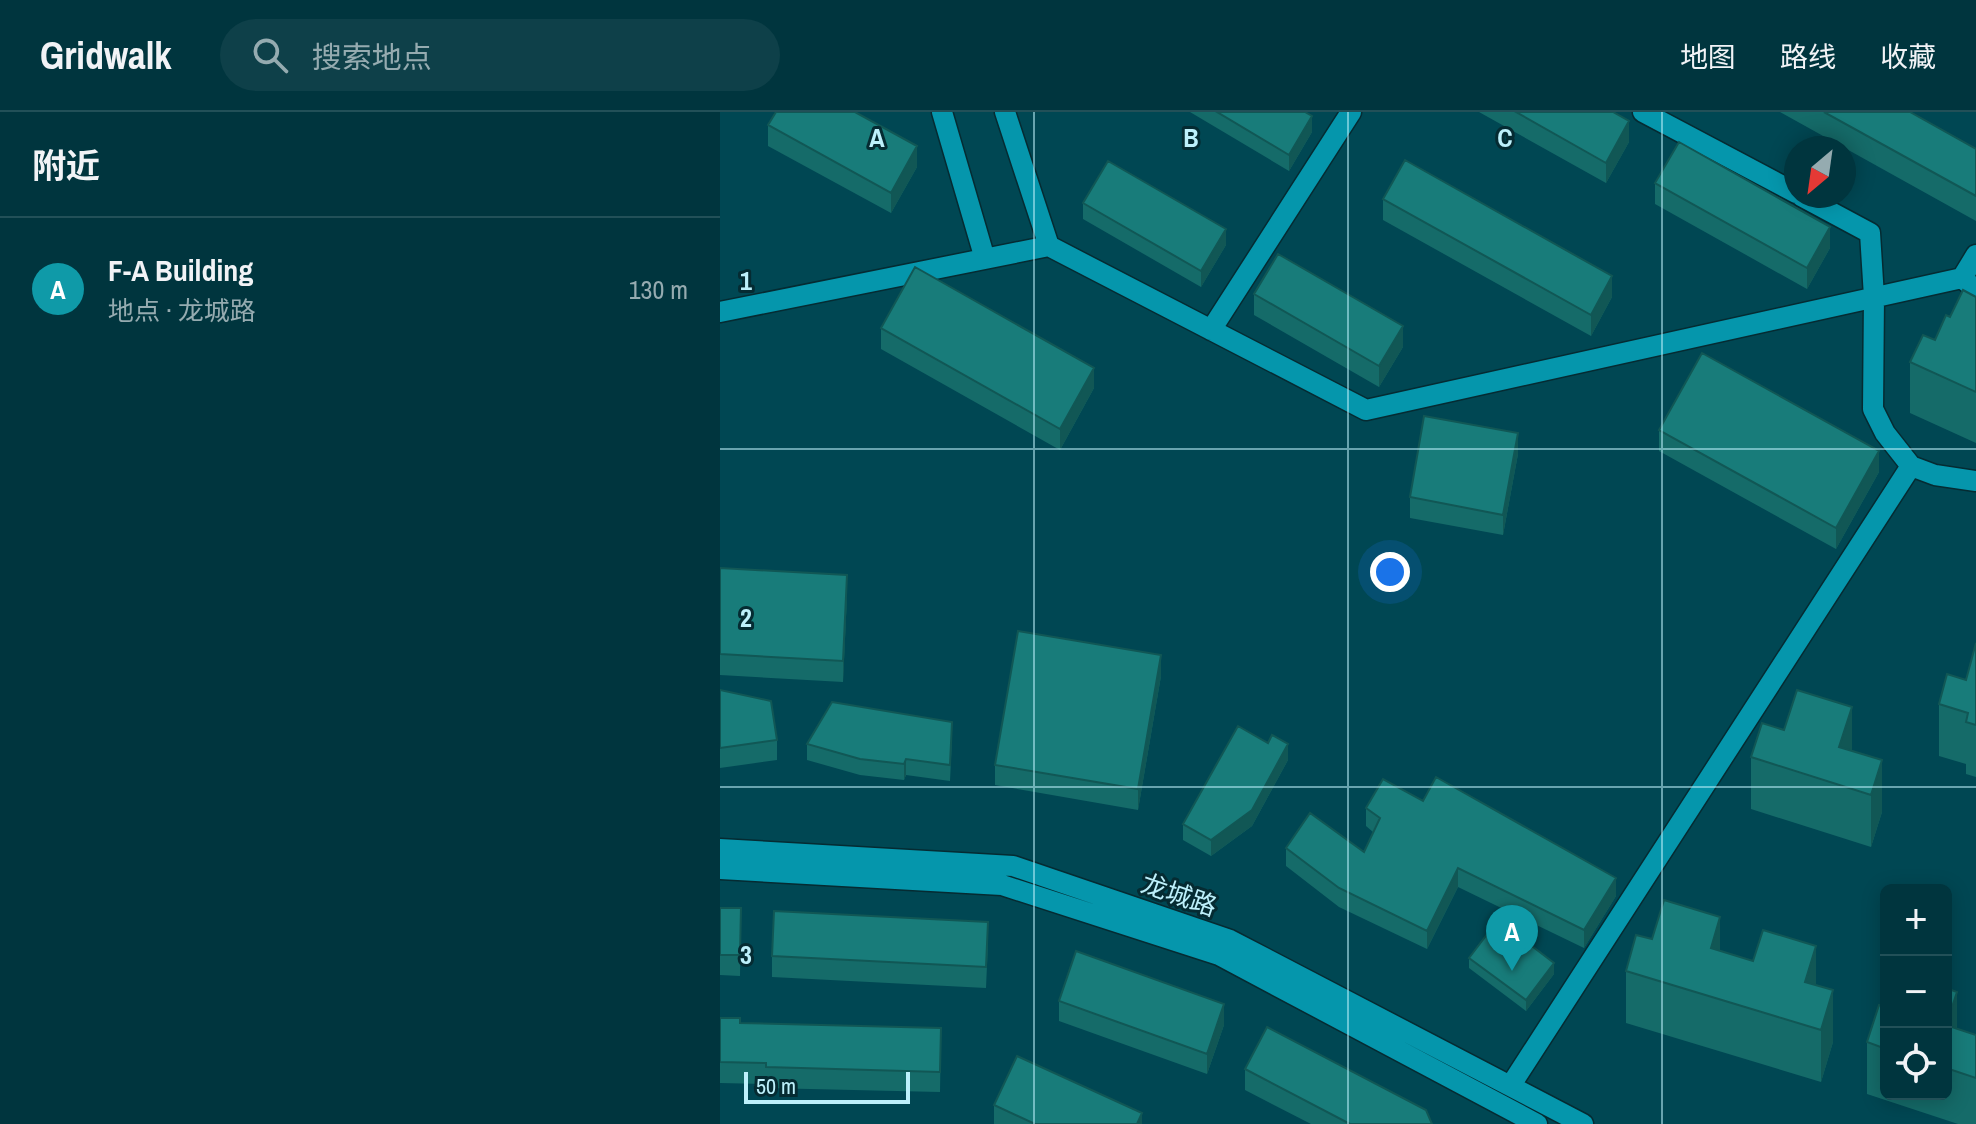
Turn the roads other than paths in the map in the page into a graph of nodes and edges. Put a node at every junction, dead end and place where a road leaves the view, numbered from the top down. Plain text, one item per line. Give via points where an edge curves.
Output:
1 (942, 112) edge
2 (1005, 112) edge
3 (1351, 112) edge
4 (1643, 112) edge
5 (1784, 187) edge
6 (1823, 208) edge
7 (1049, 246) junction
8 (1976, 255) edge
9 (985, 259) junction
10 (1969, 284) edge
11 (1874, 297) junction
12 (720, 312) edge
13 (1211, 330) junction
14 (1911, 466) junction
15 (1976, 481) edge
16 (720, 849) edge
17 (720, 869) edge
18 (1511, 1085) junction
19 (1537, 1124) edge
20 (1583, 1124) edge

1 - 9 street
2 - 7 street
3 - 13 street
4 - 5 street
6 - 11 street via 1870,233
7 - 9 street
7 - 13 street
8 - 10 street
9 - 12 street
10 - 11 street
11 - 13 street via 1366,410
11 - 14 street via 1873,409
14 - 15 street
14 - 18 street
16 - 18 street, 龙城路 via 1013,866 1230,940
17 - 19 street, 龙城路 via 1002,885 1219,955
18 - 20 street, 龙城路

